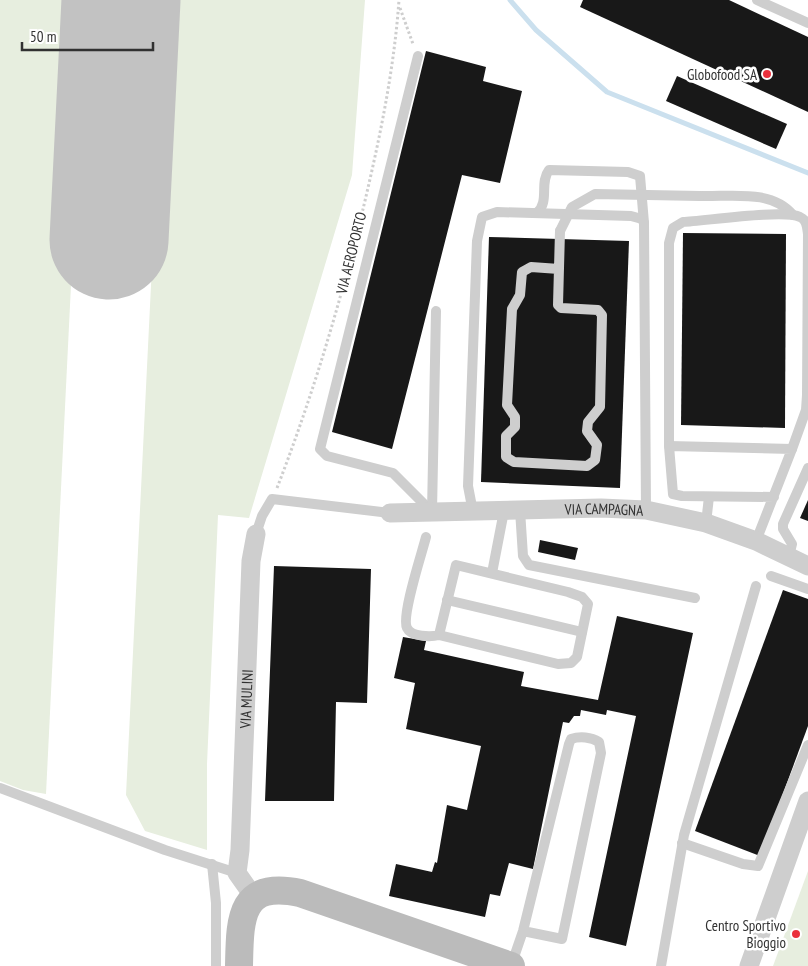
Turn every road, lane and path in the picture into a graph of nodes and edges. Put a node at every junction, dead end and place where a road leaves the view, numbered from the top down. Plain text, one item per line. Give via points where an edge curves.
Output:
1 (399, 0) edge
2 (757, 0) edge
3 (399, 5) junction
4 (808, 23) edge
5 (418, 56) joint
6 (537, 213) junction
7 (793, 215) junction
8 (644, 223) junction
9 (558, 268) junction
10 (436, 311) dead end
11 (669, 446) junction
12 (792, 449) junction
13 (808, 468) edge
14 (710, 497) junction
15 (774, 497) junction
16 (272, 499) junction
17 (646, 510) junction
18 (512, 511) junction
19 (432, 512) junction
20 (473, 512) junction
21 (390, 513) joint
22 (706, 523) junction
23 (256, 534) joint
24 (426, 537) dead end
25 (756, 541) junction
26 (789, 556) junction
27 (808, 566) edge
28 (492, 573) junction
29 (771, 576) dead end
30 (756, 586) dead end
31 (808, 589) edge
32 (695, 598) dead end
33 (447, 600) junction
34 (582, 632) junction
35 (439, 635) junction
36 (808, 745) edge
37 (0, 788) edge
38 (808, 801) edge
39 (682, 843) junction
40 (212, 864) junction
41 (237, 873) junction
42 (254, 897) junction
43 (522, 931) junction
44 (216, 966) edge
45 (239, 966) edge
46 (511, 966) edge
47 (661, 966) edge
48 (749, 966) edge

1 - 3 path, VIA AEROPORTO
2 - 4 lane
3 - 5 path
3 - 16 path, VIA AEROPORTO via 391,83 354,244 320,368
5 - 19 lane via 320,449 327,456 394,474
6 - 8 lane via 631,216 642,219
6 - 8 lane via 543,206 545,178 549,170 628,172 640,176
6 - 20 lane via 488,213 479,223 468,486
7 - 9 lane, bridge via 786,206 770,199 594,194 572,207 560,231
7 - 11 lane via 683,222 673,228 669,243
7 - 12 lane via 805,221 808,234 806,410
8 - 17 lane
9 - 9 lane via 558,305 561,308 598,310 602,315 600,407 588,422 587,431 597,445 595,460 587,466 514,462 506,457 505,452 506,436 515,426 515,417 507,404 512,309 520,295 522,272 531,267
10 - 19 lane
11 - 12 lane
11 - 14 lane via 673,494
12 - 15 lane
13 - 26 lane via 783,524 792,544
14 - 15 lane
14 - 22 lane
15 - 25 lane
16 - 21 lane
16 - 23 lane, VIA MULINI
17 - 18 street, VIA CAMPAGNA
17 - 22 street, VIA CAMPAGNA
18 - 20 street, VIA CAMPAGNA
18 - 28 lane
18 - 32 lane via 523,556 529,565
19 - 20 street, VIA CAMPAGNA
19 - 21 street, VIA CAMPAGNA
22 - 25 street, VIA CAMPAGNA
23 - 41 street, VIA MULINI via 250,561
24 - 35 lane via 406,614 406,627 411,632 429,637
25 - 26 street, VIA CAMPAGNA
26 - 27 street, VIA CAMPAGNA
28 - 33 lane via 456,565
28 - 34 lane via 582,597 588,604
29 - 31 lane
30 - 39 lane
33 - 34 lane
33 - 35 lane
34 - 35 lane via 577,657 571,664
36 - 39 lane via 758,866
37 - 40 lane via 165,850
38 - 48 street
39 - 47 lane
40 - 41 lane
40 - 44 lane
41 - 42 street
42 - 45 street via 241,919
42 - 46 street via 274,889 300,893
43 - 43 lane via 568,744 577,737 594,739 599,742 601,753 562,940
43 - 46 lane

